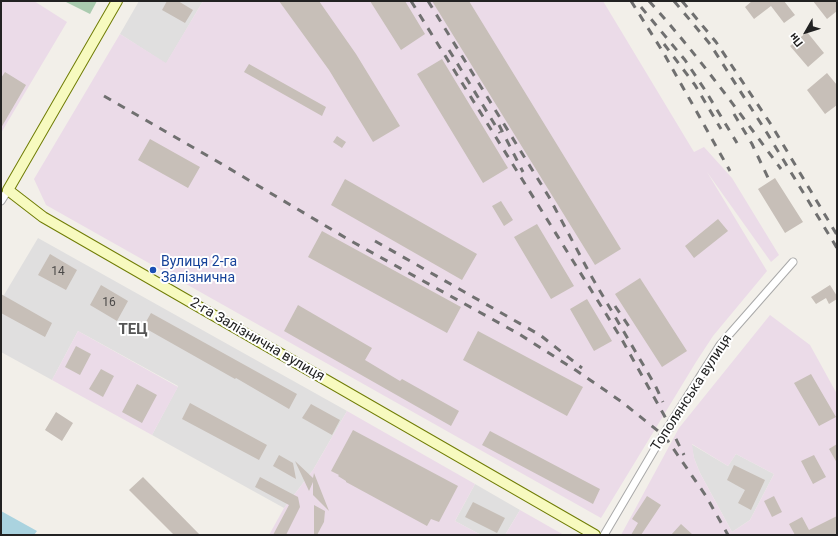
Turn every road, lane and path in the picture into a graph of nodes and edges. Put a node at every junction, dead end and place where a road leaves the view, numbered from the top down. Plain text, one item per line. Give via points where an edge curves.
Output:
1 (117, 1) edge
2 (8, 190) junction
3 (1, 200) edge
4 (793, 262) dead end
5 (595, 535) edge
6 (604, 535) edge

1 - 2 street
2 - 3 street
2 - 5 street, 2-га Залізнична вулиця via 44,217
4 - 6 street, Тополянська вулиця via 720,345

